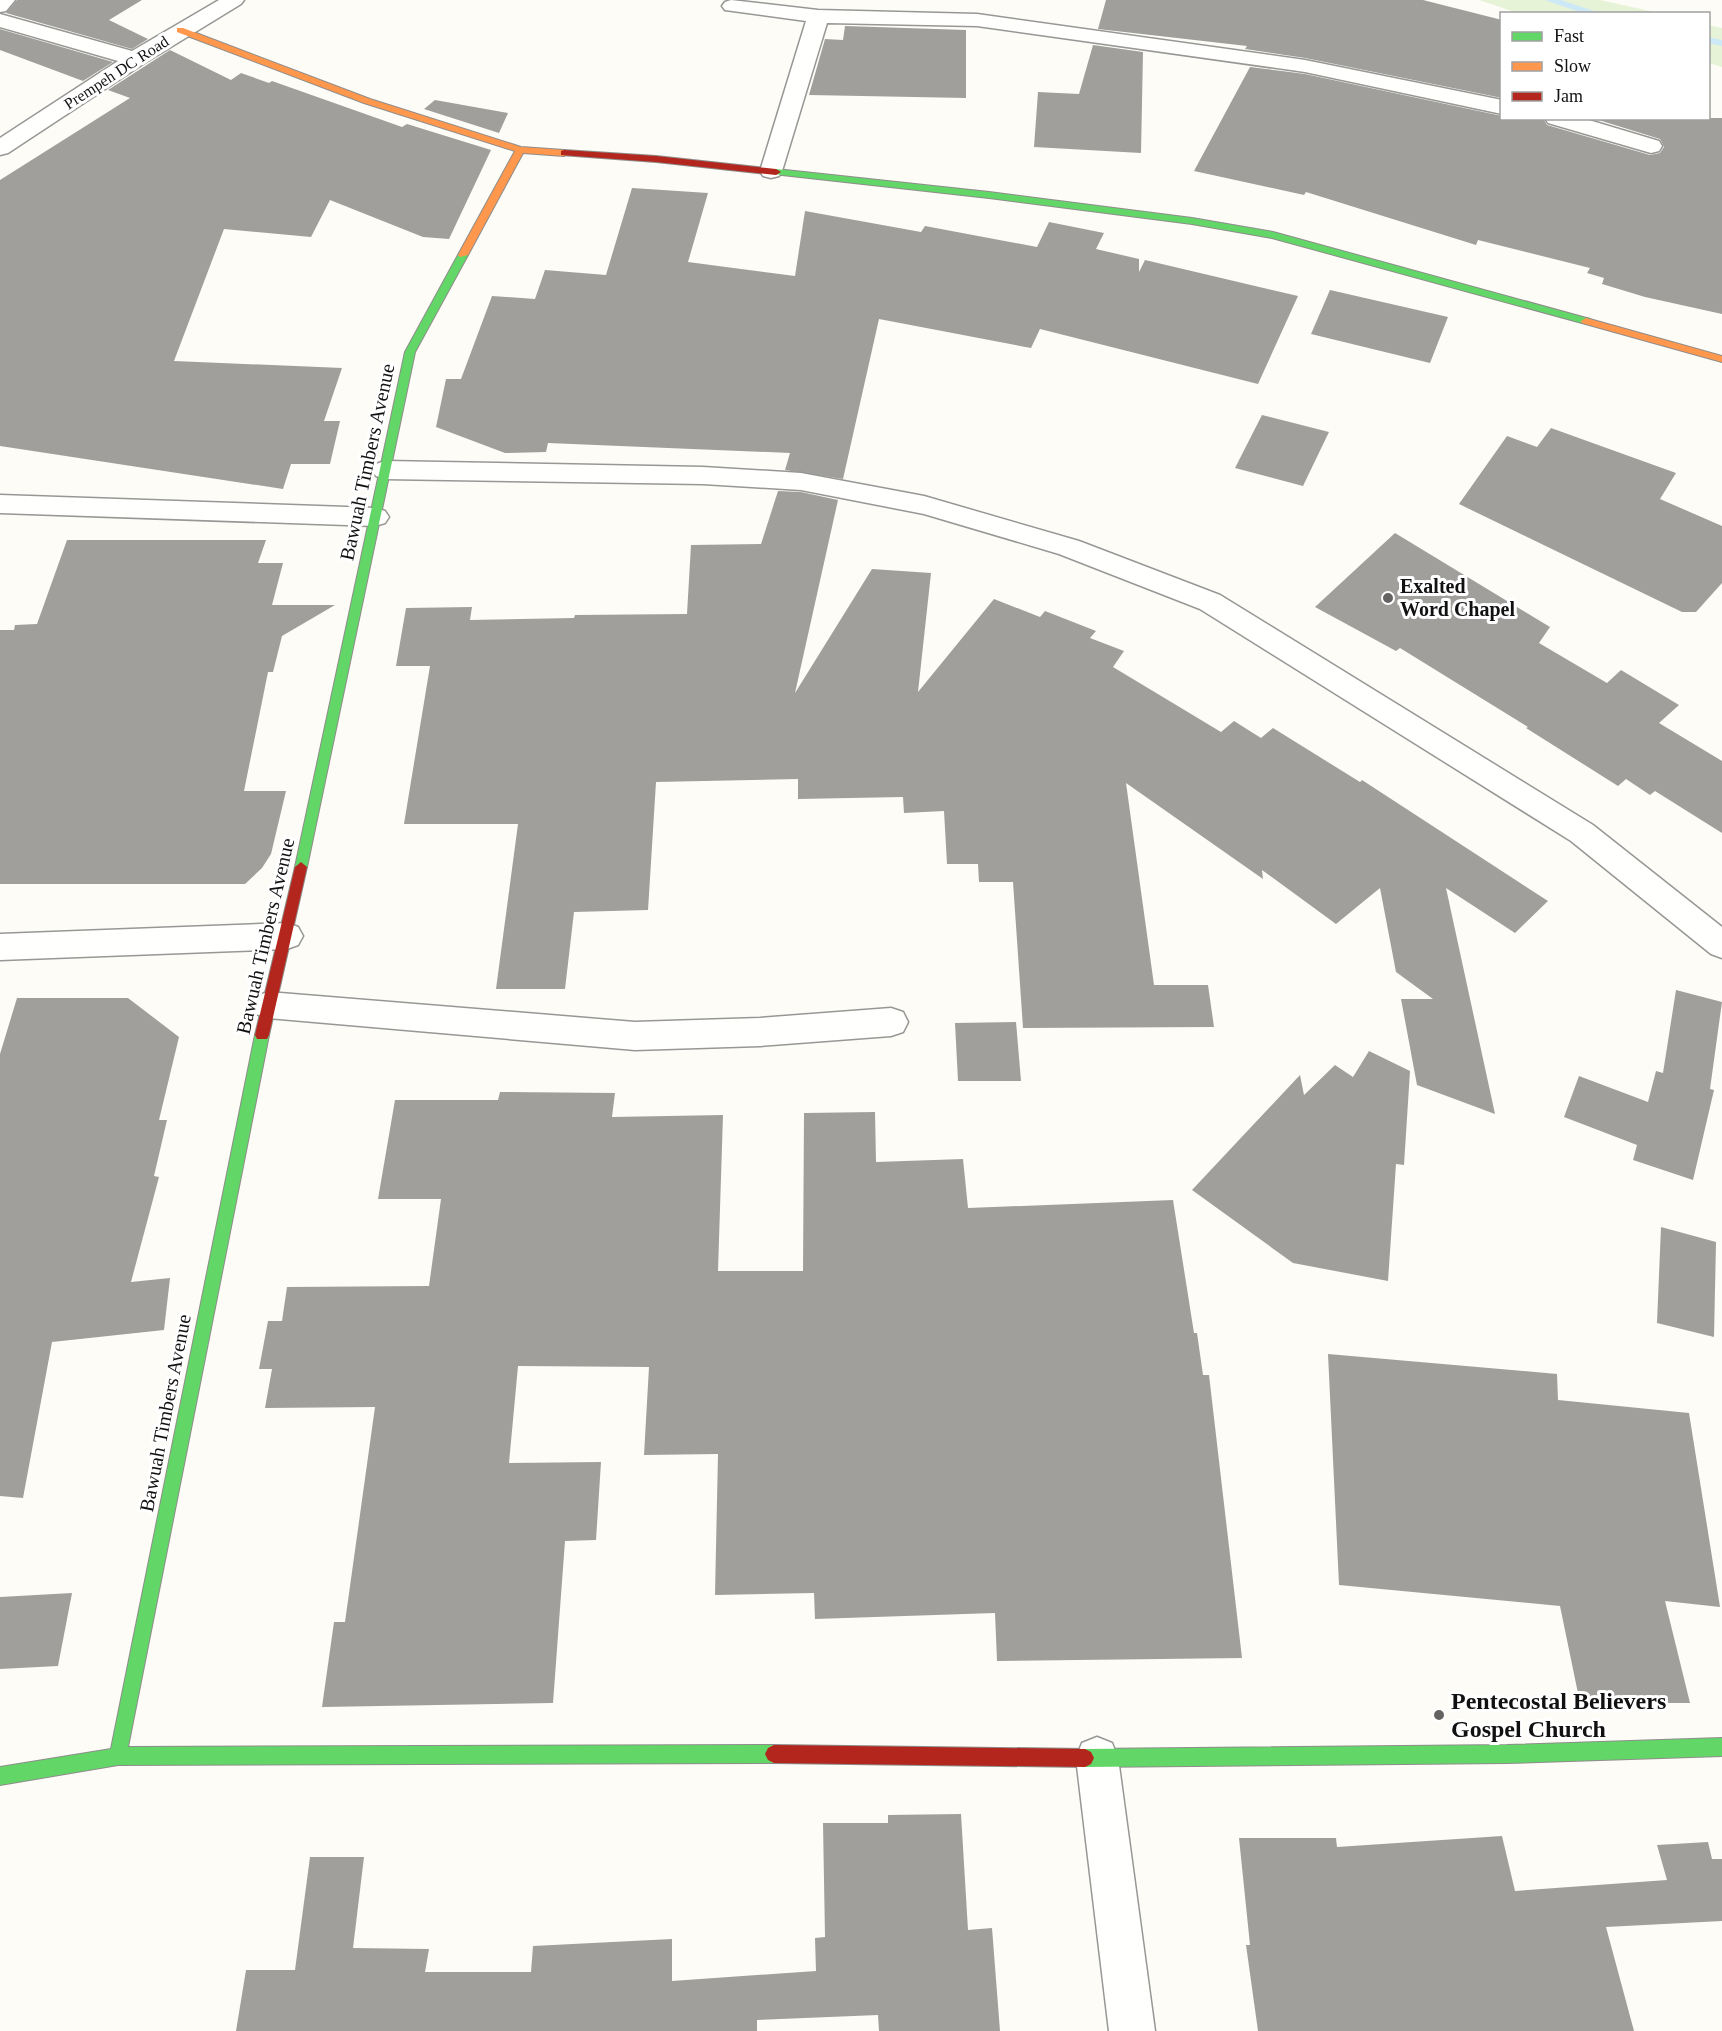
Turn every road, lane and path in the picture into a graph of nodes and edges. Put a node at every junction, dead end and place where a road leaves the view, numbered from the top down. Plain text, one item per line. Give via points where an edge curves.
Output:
1 (6, 0) edge
2 (234, 0) edge
3 (732, 6) dead end
4 (0, 7) edge
5 (818, 16) junction
6 (0, 20) edge
7 (180, 30) junction
8 (135, 58) junction
9 (1500, 107) edge
10 (1563, 120) edge
11 (1651, 146) dead end
12 (0, 148) edge
13 (520, 150) junction
14 (771, 171) junction
15 (1722, 359) edge
16 (385, 470) junction
17 (0, 504) edge
18 (375, 517) junction
19 (286, 936) junction
20 (1722, 945) edge
21 (0, 947) edge
22 (268, 1005) junction
23 (891, 1022) dead end
24 (1722, 1747) edge
25 (118, 1756) junction
26 (1097, 1758) junction
27 (0, 1776) edge
28 (1132, 2031) edge

1 - 4 lane
2 - 7 street, Prempeh DC Road
3 - 5 street
5 - 9 street via 977,20 1305,66
5 - 14 street
6 - 8 street
7 - 8 street, Prempeh DC Road
7 - 13 street via 367,101
8 - 12 street, Prempeh DC Road
10 - 11 street
13 - 14 street
13 - 16 street, Bawuah Timbers Avenue via 410,352
14 - 15 street via 989,195 1274,235
16 - 18 street, Bawuah Timbers Avenue
16 - 20 street via 742,476 824,485 936,507 1158,580 1210,602 1582,833
17 - 18 street
18 - 19 street, Bawuah Timbers Avenue
19 - 21 street
19 - 22 street, Bawuah Timbers Avenue
22 - 23 street via 634,1036
22 - 25 street, Bawuah Timbers Avenue
24 - 26 street via 1507,1754
25 - 26 street via 644,1753
25 - 27 street
26 - 28 street

